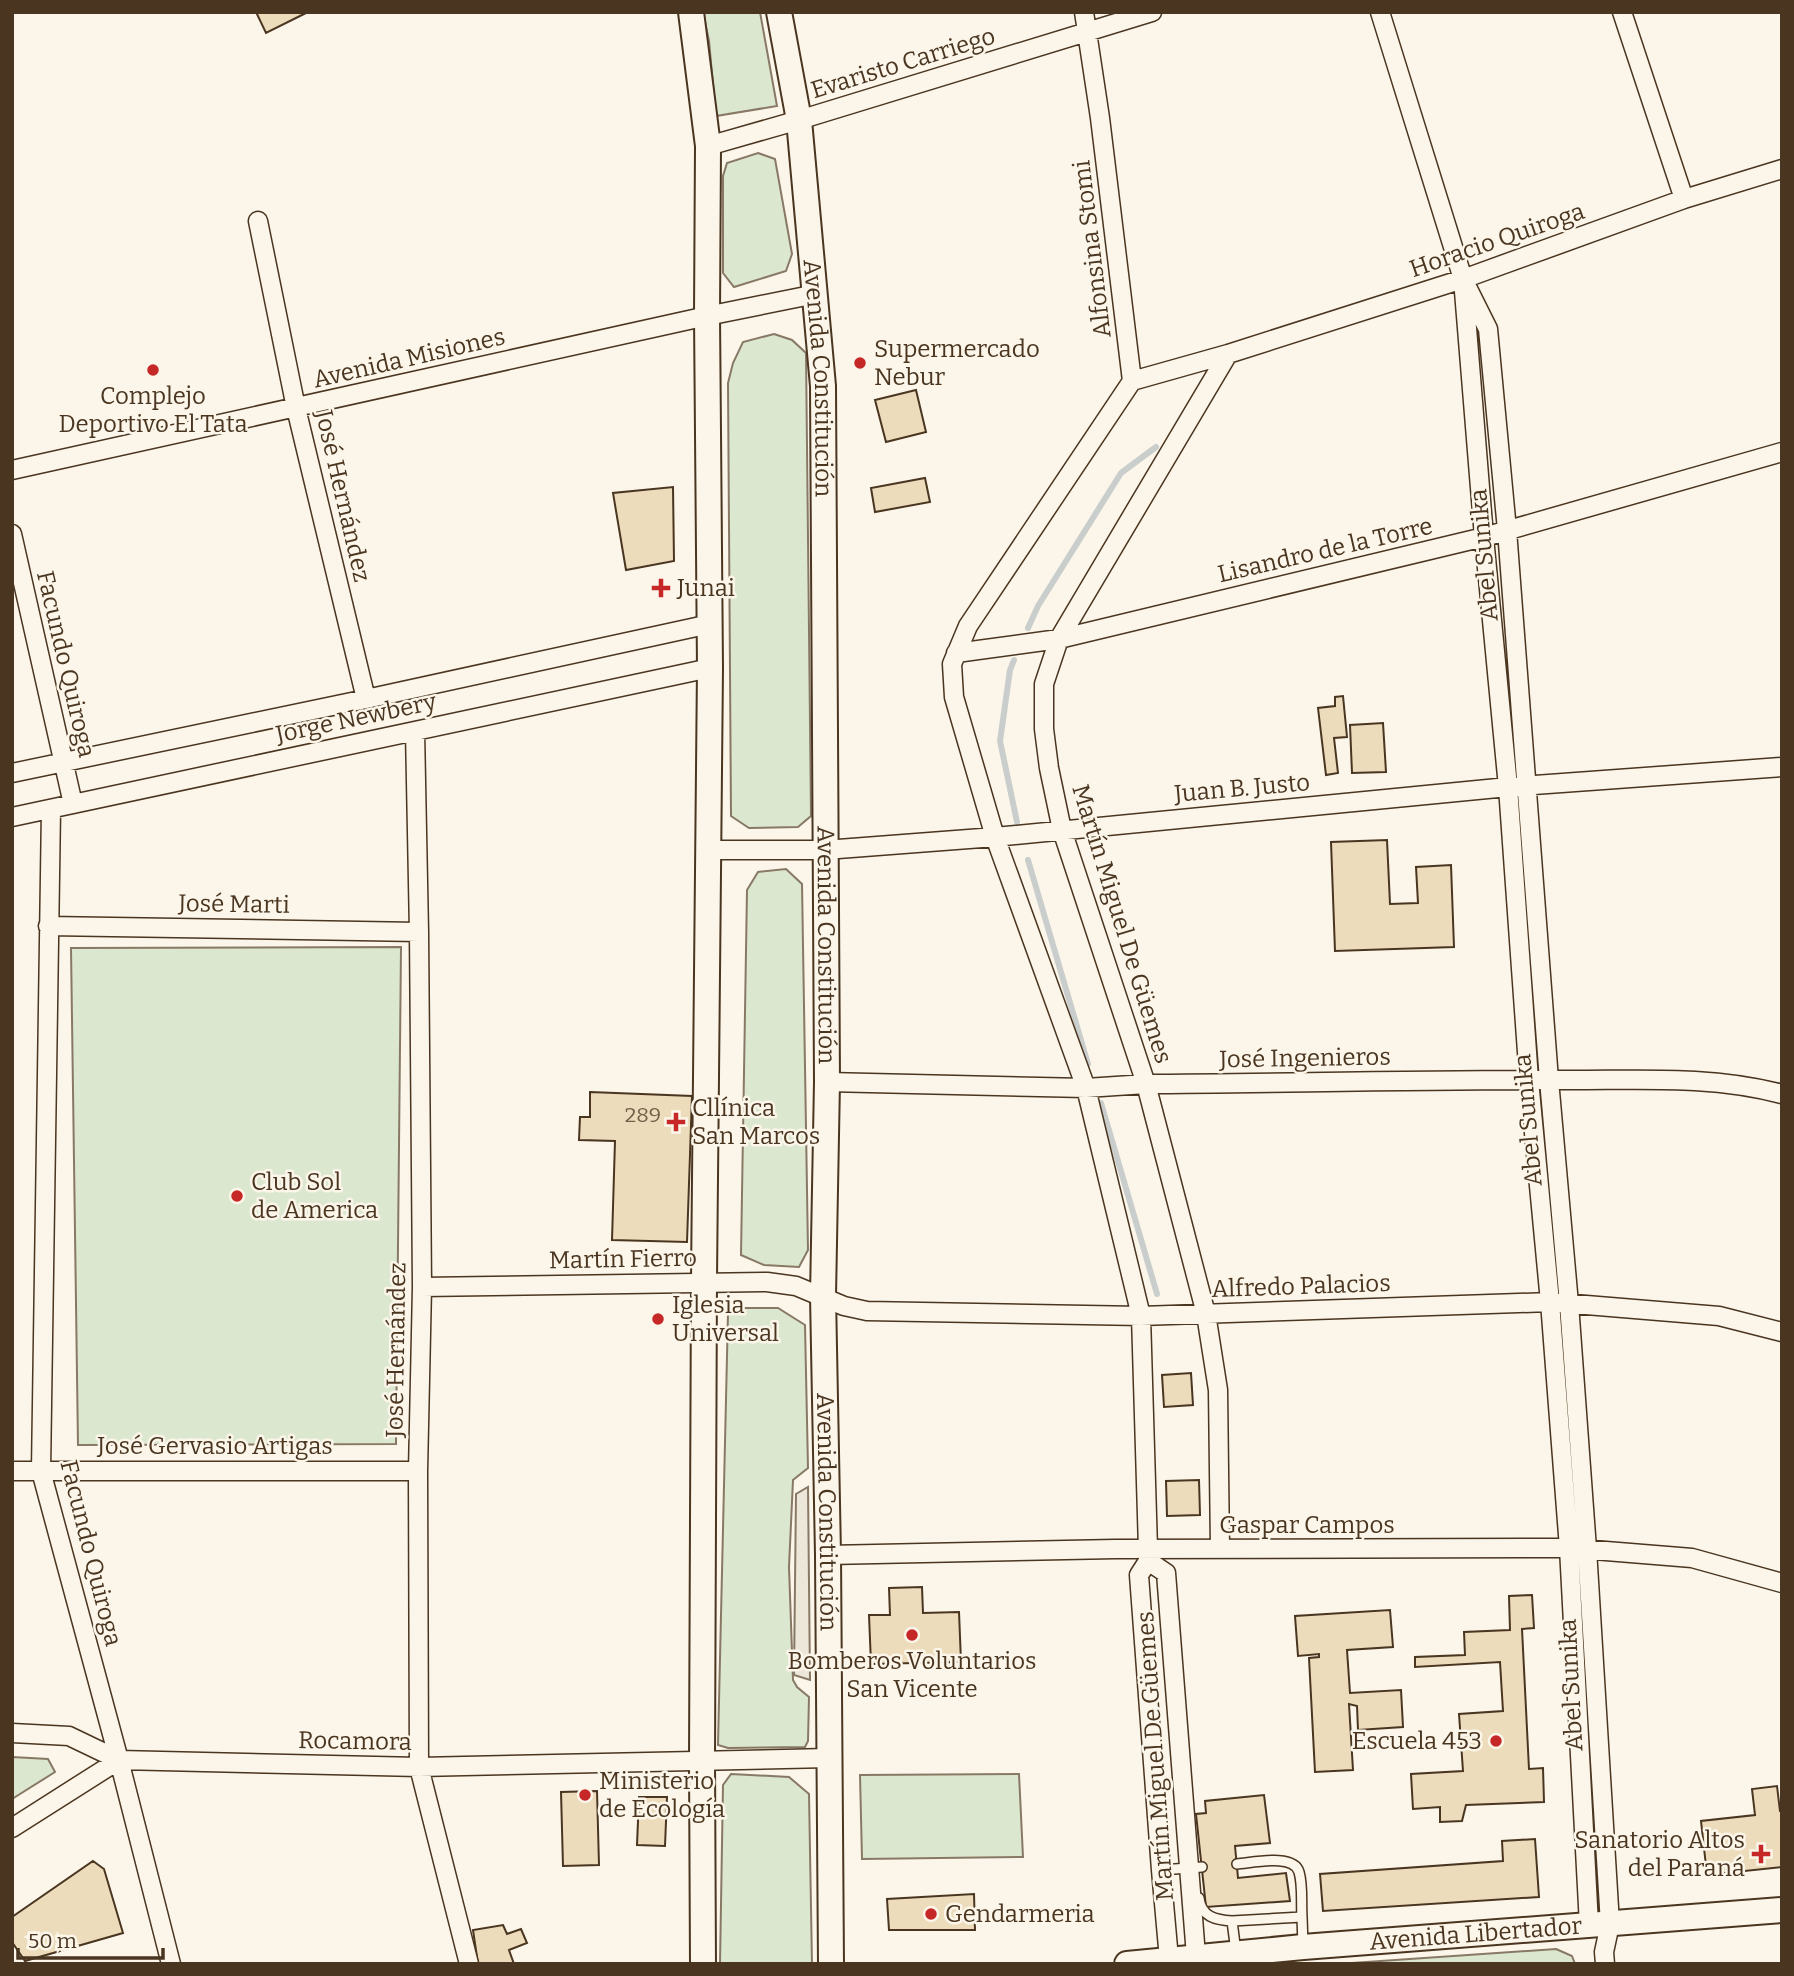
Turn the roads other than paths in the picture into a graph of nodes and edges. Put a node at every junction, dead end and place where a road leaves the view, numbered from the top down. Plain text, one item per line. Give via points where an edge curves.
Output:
1 (691, 12) edge
2 (779, 12) edge
3 (1084, 12) edge
4 (1153, 12) edge
5 (1380, 12) edge
6 (1622, 12) edge
7 (1087, 33) junction
8 (799, 120) junction
9 (708, 146) junction
10 (1782, 169) edge
11 (1684, 200) junction
12 (258, 221) dead end
13 (1463, 279) junction
14 (816, 295) junction
15 (706, 316) junction
16 (1228, 354) junction
17 (1132, 381) junction
18 (296, 408) junction
19 (1782, 452) edge
20 (12, 470) edge
21 (1507, 530) junction
22 (12, 534) edge
23 (1484, 537) junction
24 (710, 624) junction
25 (1059, 639) junction
26 (956, 653) junction
27 (710, 668) junction
28 (366, 699) junction
29 (415, 731) junction
30 (63, 762) junction
31 (1782, 767) edge
32 (12, 773) edge
33 (1526, 786) junction
34 (1508, 788) junction
35 (73, 804) junction
36 (51, 809) junction
37 (12, 817) edge
38 (1062, 830) junction
39 (995, 837) junction
40 (708, 850) junction
41 (825, 850) junction
42 (48, 926) junction
43 (419, 932) junction
44 (1529, 1080) junction
45 (1549, 1080) junction
46 (827, 1082) junction
47 (1146, 1084) junction
48 (1086, 1088) junction
49 (1782, 1094) edge
50 (704, 1281) junction
51 (422, 1287) junction
52 (823, 1296) junction
53 (1550, 1302) junction
54 (1569, 1304) junction
55 (1206, 1314) junction
56 (1141, 1316) junction
57 (1782, 1332) edge
58 (12, 1471) edge
59 (41, 1471) junction
60 (418, 1471) junction
61 (1569, 1548) junction
62 (1220, 1549) junction
63 (1587, 1549) junction
64 (828, 1555) junction
65 (1148, 1555) junction
66 (1782, 1583) edge
67 (12, 1733) edge
68 (829, 1758) junction
69 (119, 1760) junction
70 (702, 1761) junction
71 (419, 1767) junction
72 (12, 1828) edge
73 (1237, 1864) dead end
74 (1195, 1868) junction
75 (1161, 1870) junction
76 (1782, 1910) edge
77 (1301, 1917) junction
78 (1232, 1921) junction
79 (1599, 1925) junction
80 (1303, 1947) junction
81 (1236, 1953) junction
82 (1196, 1956) junction
83 (1169, 1959) junction
84 (1132, 1963) edge
85 (171, 1964) edge
86 (469, 1964) edge
87 (703, 1964) edge
88 (831, 1964) edge
89 (1126, 1964) edge
90 (1605, 1964) edge

1 - 9 main road
2 - 8 main road, Avenida Constitución
3 - 7 street, Alfonsina Stomi
4 - 7 street, Evaristo Carriego
5 - 13 street, Abel Sunika
6 - 11 street
7 - 8 street, Evaristo Carriego
7 - 17 street, Alfonsina Stomi
8 - 9 street, Evaristo Carriego
8 - 14 main road, Avenida Constitución
9 - 15 main road
10 - 11 street, Horacio Quiroga
11 - 13 street, Horacio Quiroga
12 - 18 street, José Hernández
13 - 16 street, Horacio Quiroga
13 - 21 street, Abel Sunika via 1488,329
13 - 23 street, Abel Sunika
14 - 15 street, Avenida Misiones
14 - 41 main road, Avenida Constitución via 823,386
15 - 18 street, Avenida Misiones
15 - 24 main road
16 - 17 street
16 - 25 street, Martín Miguel De Güemes
17 - 26 street, Martín Miguel De Güemes via 968,626
18 - 20 street, Avenida Misiones
18 - 28 street, José Hernández
19 - 21 street, Lisandro de la Torre
21 - 23 street, Lisandro de la Torre
21 - 33 street, Abel Sunika
22 - 30 street, Facundo Quiroga
23 - 25 street, Lisandro de la Torre
23 - 34 street, Abel Sunika
24 - 27 main road
24 - 28 street, Jorge Newbery
25 - 26 street, Lisandro de la Torre
25 - 38 street, Martín Miguel De Güemes via 1044,684 1044,729
26 - 39 street, Martín Miguel De Güemes via 954,697
27 - 29 street, Jorge Newbery
27 - 40 main road
28 - 30 street, Jorge Newbery
29 - 35 street, Jorge Newbery
29 - 43 street, José Hernández
30 - 32 street, Jorge Newbery
30 - 35 street, Facundo Quiroga
31 - 33 street, Juan B. Justo
33 - 34 street, Juan B. Justo
33 - 45 street, Abel Sunika
34 - 38 street, Juan B. Justo
34 - 44 street, Abel Sunika
35 - 36 street, Jorge Newbery
36 - 37 street, Jorge Newbery
36 - 42 street, Facundo Quiroga
38 - 39 street, Juan B. Justo
38 - 47 street, Martín Miguel De Güemes
39 - 41 street, Juan B. Justo
39 - 48 street, Martín Miguel De Güemes
40 - 41 street, Juan B. Justo
40 - 50 main road
41 - 46 main road, Avenida Constitución
42 - 43 street, José Marti
42 - 59 street, Facundo Quiroga
43 - 51 street, José Hernández
44 - 45 street, José Ingenieros
44 - 47 street, José Ingenieros
44 - 53 street, Abel Sunika
45 - 49 street, José Ingenieros via 1702,1081
45 - 54 street, Abel Sunika
46 - 48 street, José Ingenieros
46 - 52 main road, Avenida Constitución
47 - 48 street, José Ingenieros
47 - 55 street, Martín Miguel De Güemes
48 - 56 street, Martín Miguel De Güemes
50 - 51 street, Martín Fierro
50 - 52 street, Martín Fierro via 767,1282
50 - 70 main road
51 - 60 street, José Hernández
52 - 56 street, Alfredo Palacios via 867,1311
52 - 64 main road, Avenida Constitución
53 - 54 street, Alfredo Palacios
53 - 55 street, Alfredo Palacios
53 - 61 street, Abel Sunika
54 - 57 street, Alfredo Palacios via 1719,1316
54 - 63 street, Abel Sunika
55 - 56 street, Alfredo Palacios
55 - 62 street, Martín Miguel De Güemes via 1218,1390
56 - 65 street, Martín Miguel De Güemes
58 - 59 street, José Gervasio Artigas
59 - 60 street, José Gervasio Artigas
59 - 69 street, Facundo Quiroga
60 - 71 street, José Hernández
61 - 62 street, Gaspar Campos
61 - 63 street, Gaspar Campos
61 - 79 street, Abel Sunika
62 - 65 street, Gaspar Campos
63 - 66 street, Gaspar Campos via 1692,1558
63 - 79 street, Abel Sunika
64 - 65 street, Gaspar Campos
64 - 68 main road, Avenida Constitución
65 - 74 street, Martín Miguel De Güemes via 1166,1573
65 - 75 street, Martín Miguel De Güemes via 1139,1575
67 - 69 street, Rocamora via 69,1736
68 - 70 street, Rocamora
68 - 88 main road, Avenida Constitución
69 - 71 street, Rocamora
69 - 72 street
69 - 85 street, Facundo Quiroga
70 - 71 street, Rocamora
70 - 87 main road
71 - 86 street, José Hernández
73 - 77 lane via 1292,1862 1299,1870
74 - 75 lane
74 - 78 lane via 1200,1906 1206,1915
74 - 82 street, Martín Miguel De Güemes
75 - 83 street, Martín Miguel De Güemes
76 - 79 main road, Avenida Libertador
77 - 78 lane
77 - 80 lane
78 - 81 lane
79 - 80 main road, Avenida Libertador
79 - 90 street, Abel Sunika
80 - 81 main road, Avenida Libertador
81 - 82 main road, Avenida Libertador
82 - 83 main road, Avenida Libertador
83 - 84 main road, Avenida Libertador
84 - 89 main road, Avenida Libertador

